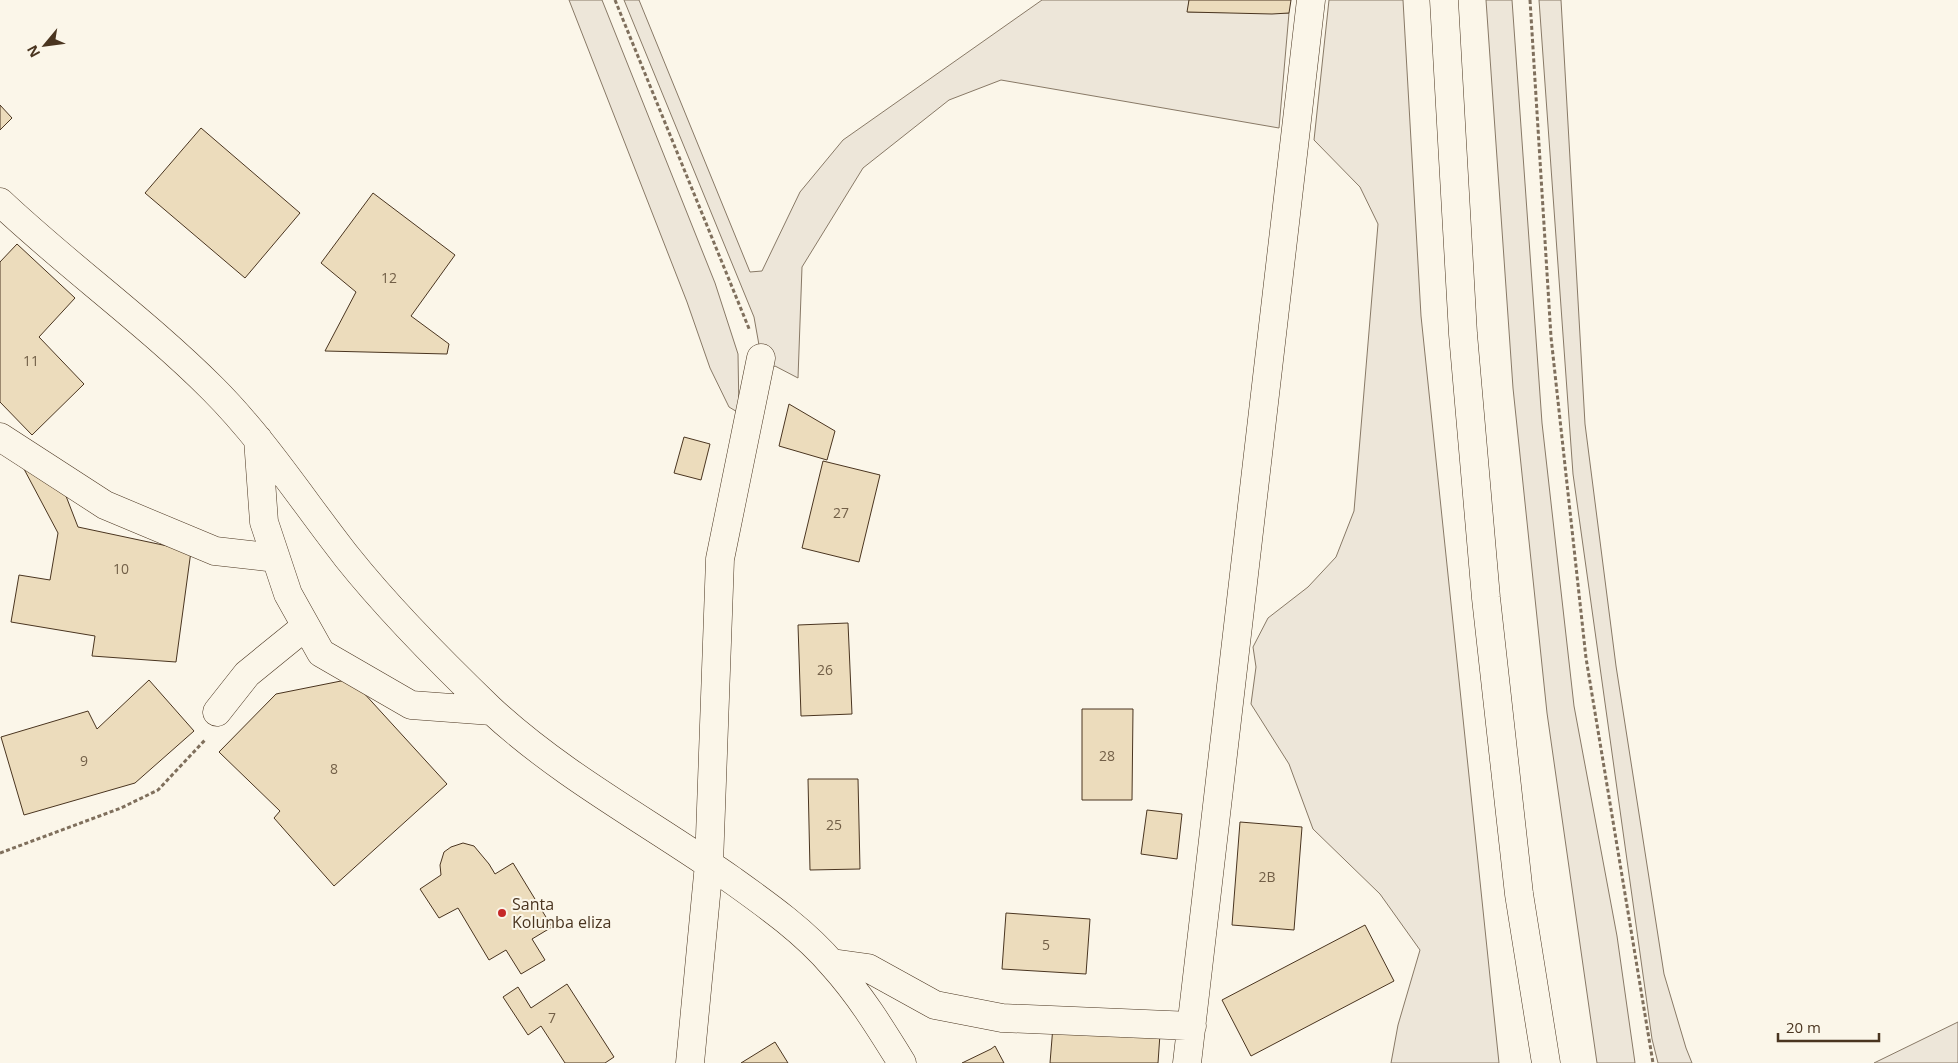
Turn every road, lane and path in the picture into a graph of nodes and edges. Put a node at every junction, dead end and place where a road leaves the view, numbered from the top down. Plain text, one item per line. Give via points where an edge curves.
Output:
1 (615, 0) edge
2 (1311, 0) edge
3 (1444, 0) edge
4 (1530, 0) edge
5 (0, 202) edge
6 (761, 358) joint
7 (0, 437) edge
8 (258, 439) junction
9 (276, 558) junction
10 (306, 626) junction
11 (492, 711) junction
12 (217, 712) joint
13 (0, 854) edge
14 (709, 864) junction
15 (832, 963) junction
16 (1192, 1026) junction
17 (690, 1063) edge
18 (902, 1063) edge
19 (1187, 1063) edge
20 (1546, 1063) edge
21 (1653, 1063) edge

1 - 6 path
2 - 16 street
3 - 20 street via 1463,334 1486,598 1519,894
4 - 21 path via 1551,337 1586,658
5 - 8 street via 206,383
6 - 14 street via 720,559
7 - 9 street via 105,505 215,551
8 - 9 street via 264,522
8 - 11 street via 350,560 409,629
9 - 10 street via 288,594
10 - 11 street via 321,653 411,705
10 - 12 street via 247,674
11 - 14 street via 544,754
12 - 13 path via 207,738 158,790 121,808
14 - 15 street via 794,927
14 - 17 street
15 - 16 street via 868,968 935,1005 1002,1018
15 - 18 street via 868,1009
16 - 19 street

